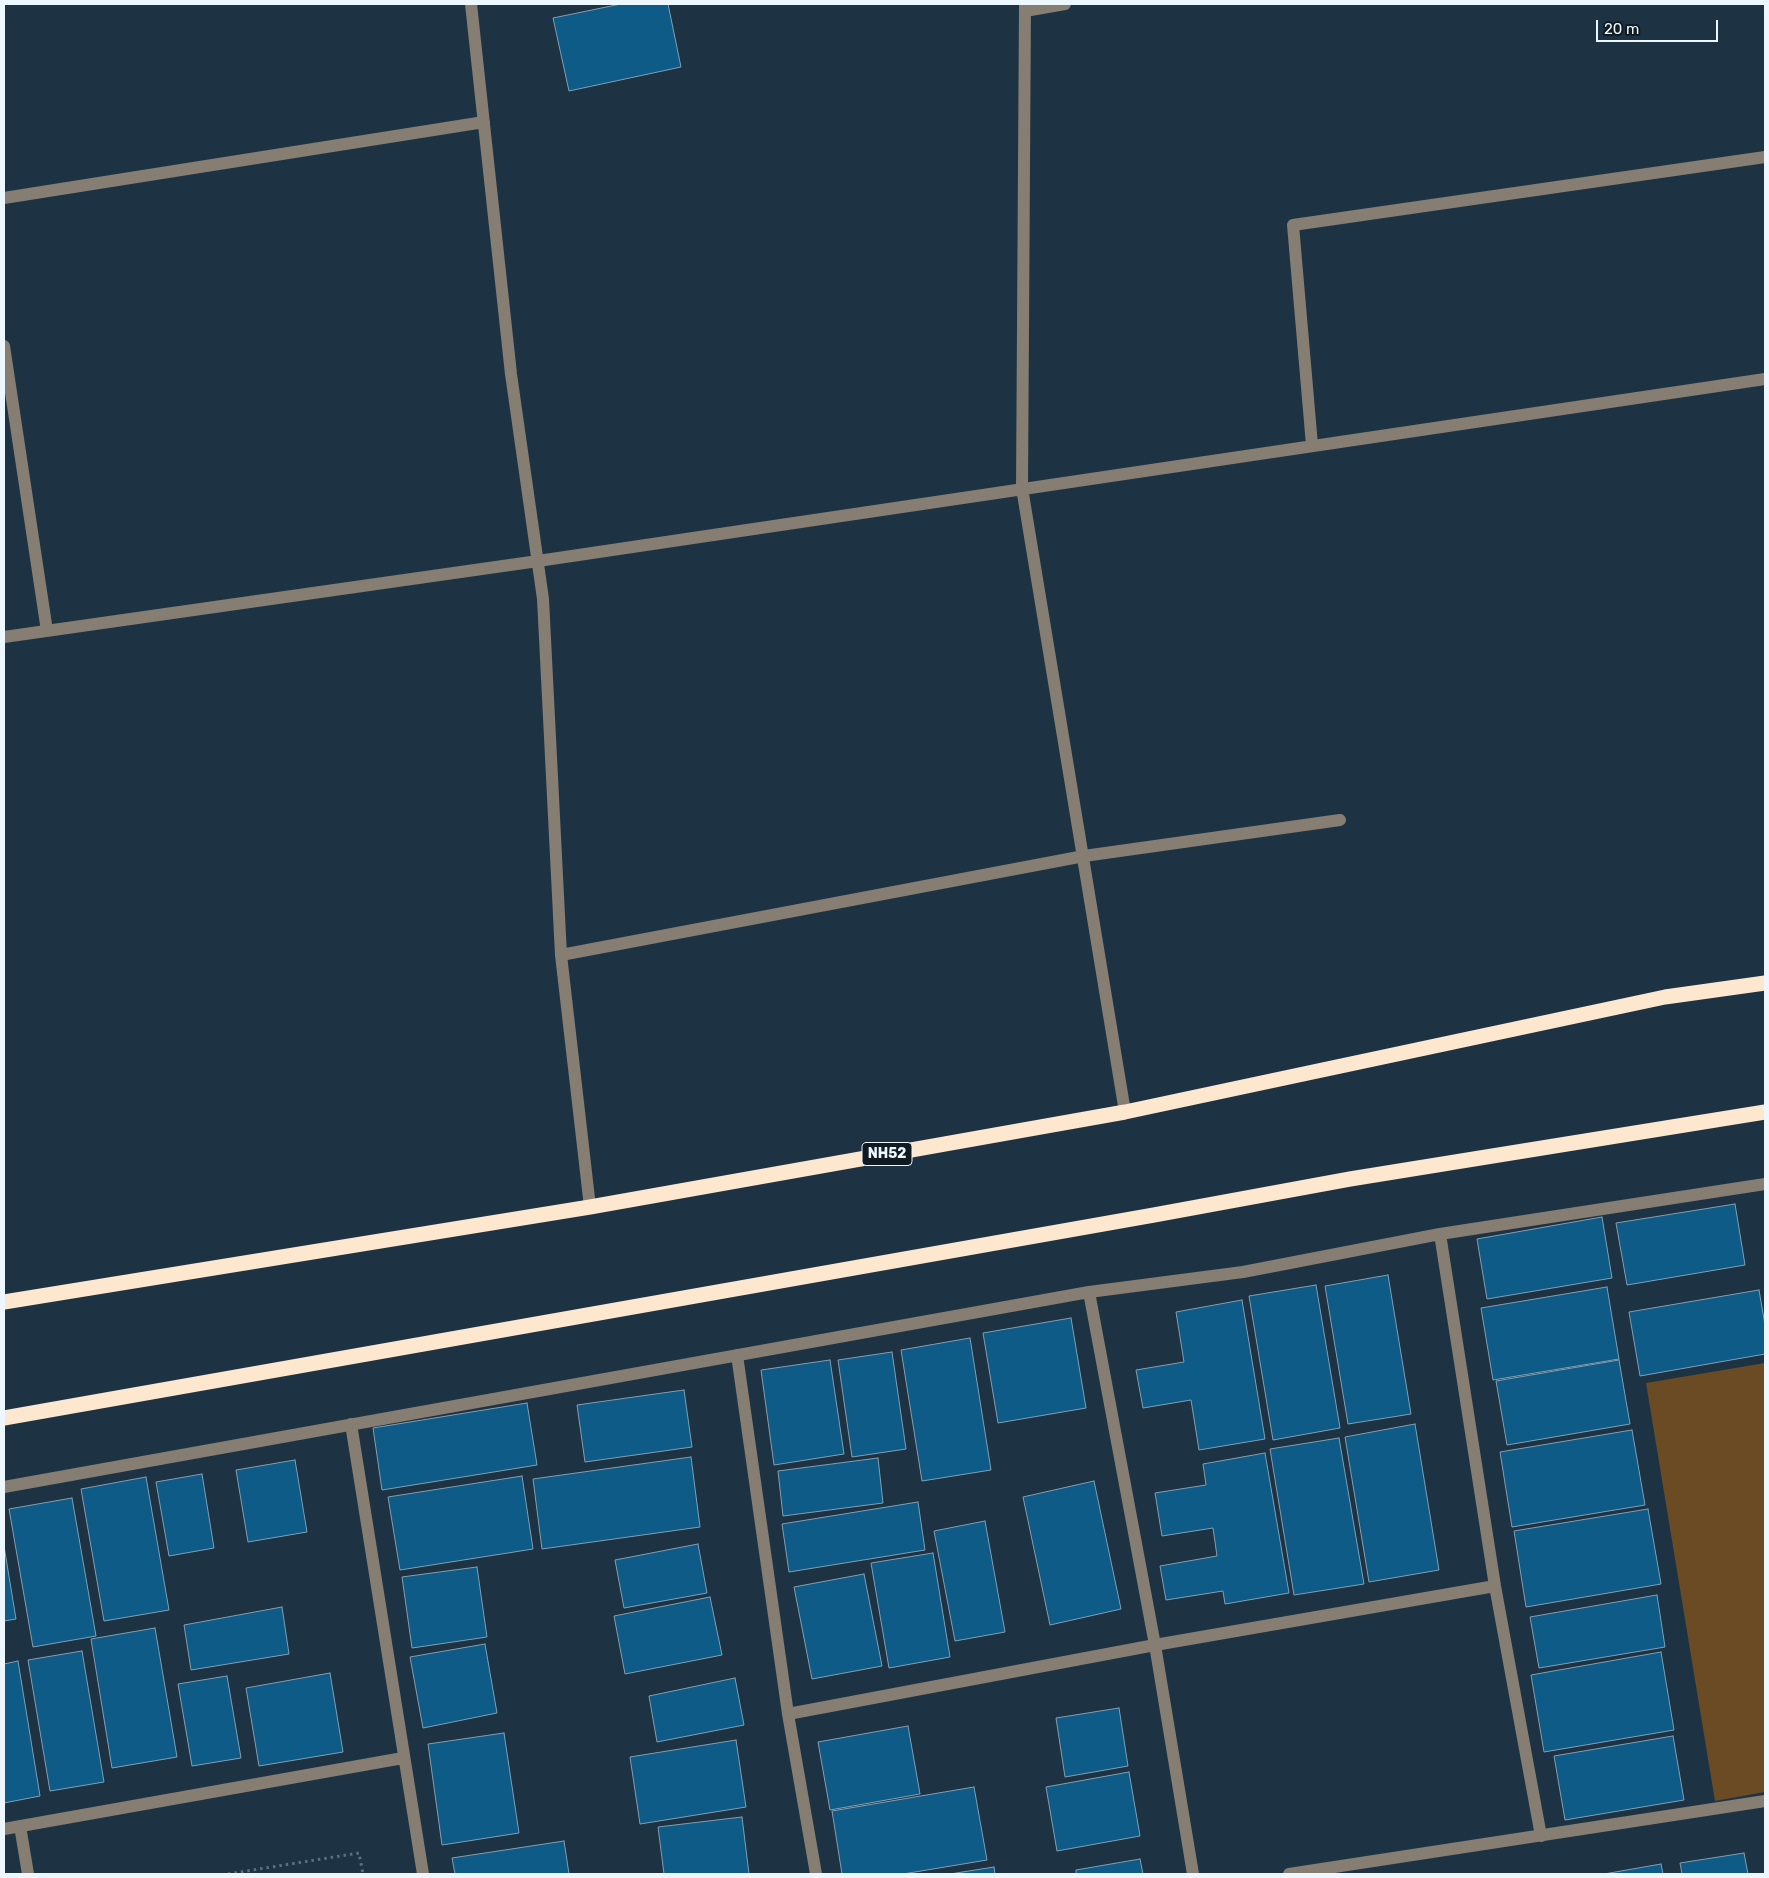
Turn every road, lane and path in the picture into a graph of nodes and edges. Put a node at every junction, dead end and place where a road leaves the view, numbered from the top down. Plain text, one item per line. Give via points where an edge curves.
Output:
1 (472, 4) edge
2 (1065, 4) edge
3 (1025, 7) edge
4 (484, 122) junction
5 (1765, 157) edge
6 (4, 198) edge
7 (4, 346) edge
8 (1765, 379) edge
9 (1312, 445) junction
10 (1022, 488) junction
11 (538, 561) junction
12 (47, 631) junction
13 (4, 637) edge
14 (1340, 820) dead end
15 (1084, 856) junction
16 (561, 955) junction
17 (1765, 983) edge
18 (1125, 1112) junction
19 (1765, 1112) edge
20 (1765, 1184) edge
21 (590, 1207) junction
22 (1440, 1234) junction
23 (1089, 1292) junction
24 (4, 1302) edge
25 (736, 1354) junction
26 (4, 1418) edge
27 (351, 1424) junction
28 (4, 1487) edge
29 (1495, 1586) junction
30 (1155, 1645) junction
31 (788, 1714) junction
32 (402, 1758) junction
33 (1765, 1801) edge
34 (20, 1826) junction
35 (4, 1829) edge
36 (1540, 1836) junction
37 (28, 1874) edge
38 (228, 1874) edge
39 (363, 1874) edge
40 (423, 1874) edge
41 (816, 1874) edge
42 (1192, 1874) edge
43 (1289, 1874) edge

1 - 4 street
2 - 3 street
3 - 10 street
4 - 6 street
4 - 11 street via 512,374
5 - 9 street via 1293,225
7 - 12 street
8 - 9 street
9 - 10 street
10 - 11 street
10 - 15 street
11 - 12 street
11 - 16 street via 543,599
12 - 13 street
14 - 15 street
15 - 16 street
15 - 18 street
16 - 21 street
17 - 18 highway, NH52 via 1664,997
18 - 21 highway, NH52
19 - 26 highway via 1350,1179
20 - 22 street
21 - 24 highway, NH52
22 - 23 street via 1243,1272
22 - 29 street
23 - 25 street
23 - 30 street
25 - 27 street
25 - 31 street
27 - 28 street
27 - 32 street
29 - 30 street
29 - 36 street
30 - 31 street
30 - 42 street
31 - 41 street
32 - 34 street
32 - 40 street
33 - 36 street
34 - 35 street
34 - 37 street
36 - 43 street
38 - 39 path via 359,1853

